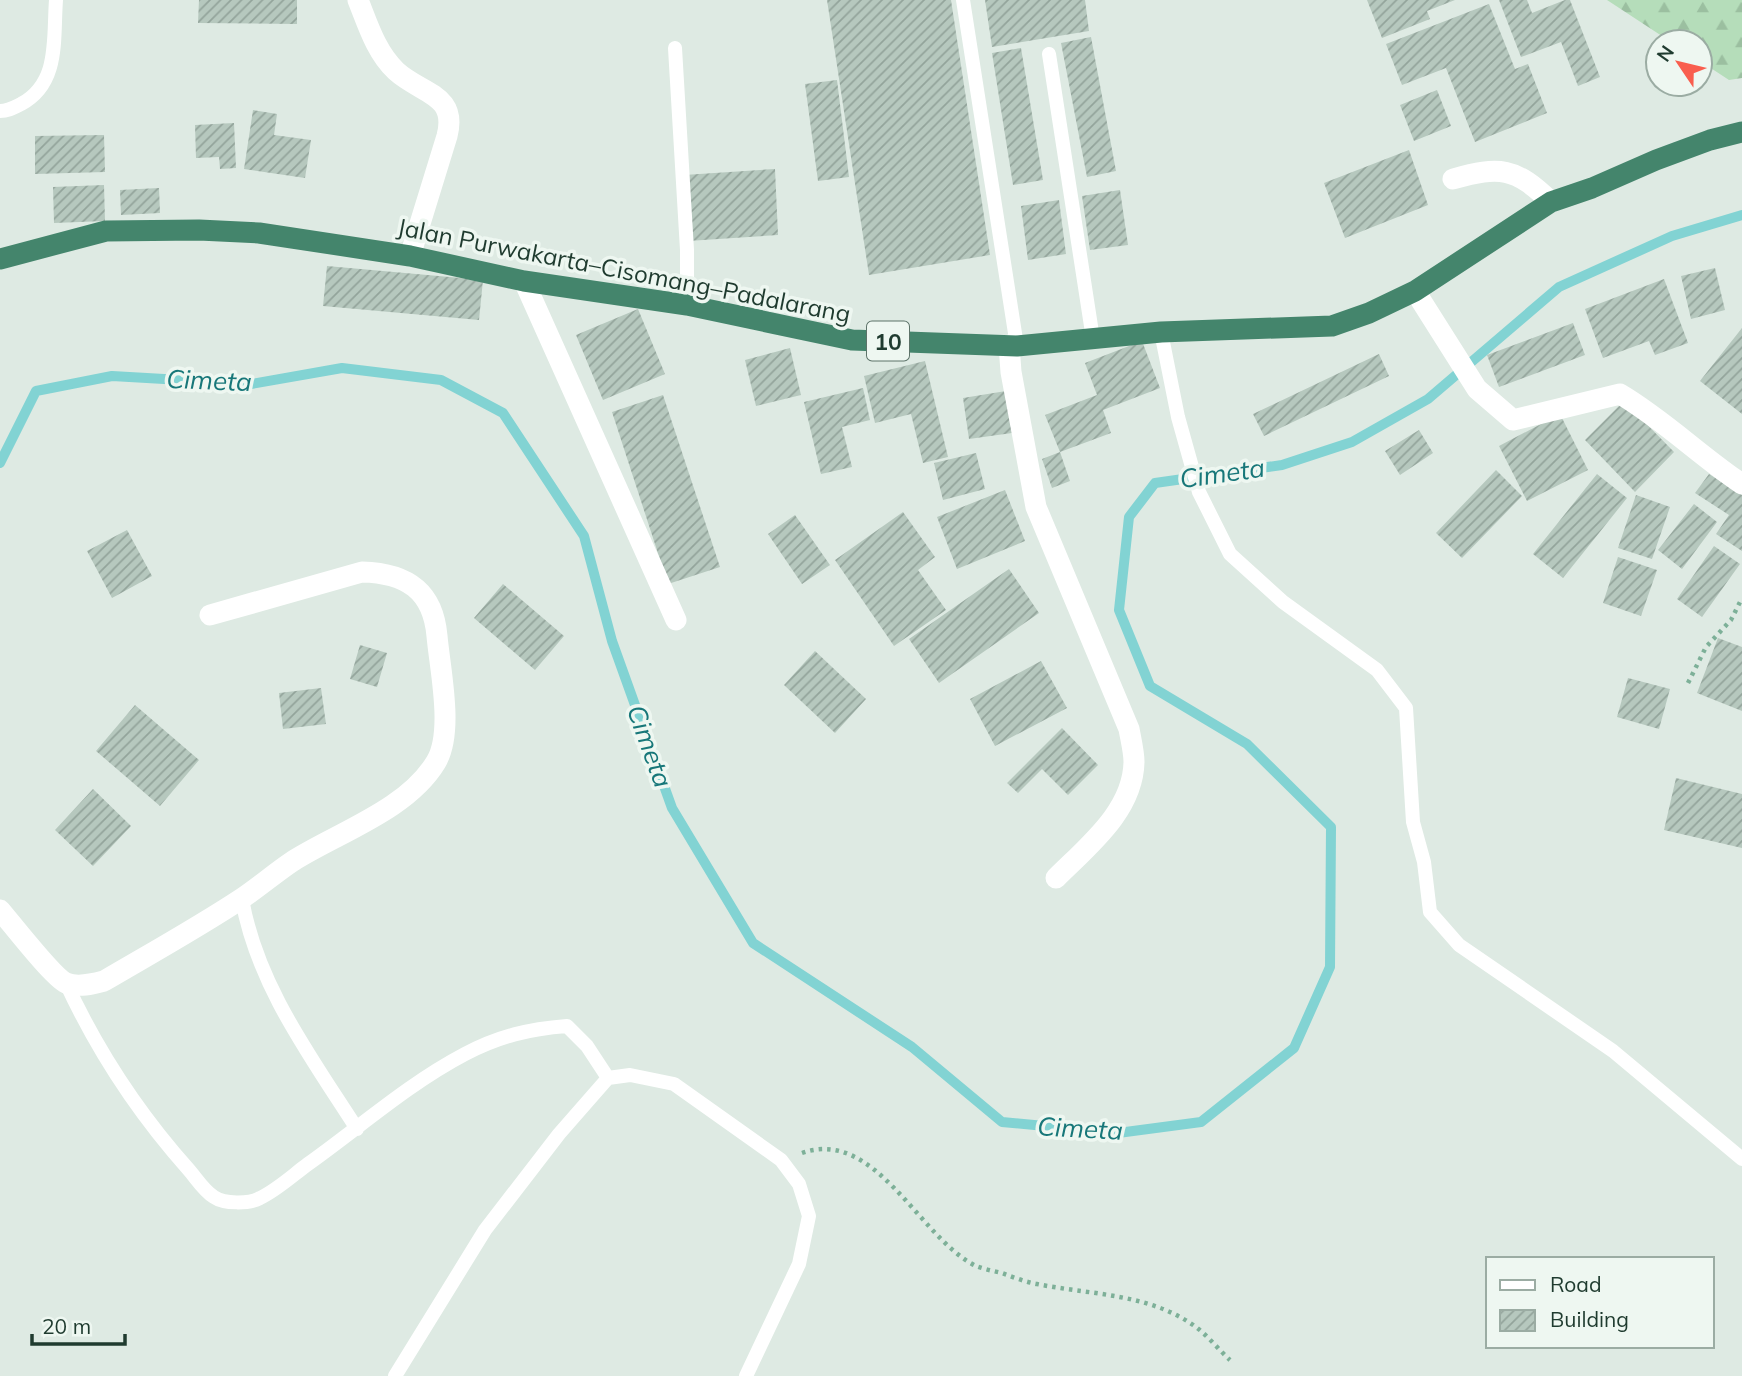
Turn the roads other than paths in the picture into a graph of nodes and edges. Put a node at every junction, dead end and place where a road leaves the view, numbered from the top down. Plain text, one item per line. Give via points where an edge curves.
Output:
1 (56, 0) edge
2 (358, 0) edge
3 (963, 0) edge
4 (675, 48) dead end
5 (1049, 54) dead end
6 (0, 111) edge
7 (1742, 132) edge
8 (1453, 179) dead end
9 (1551, 202) junction
10 (410, 256) junction
11 (0, 259) edge
12 (524, 281) junction
13 (1415, 291) junction
14 (687, 305) junction
15 (1161, 332) junction
16 (1093, 339) junction
17 (1013, 345) junction
18 (1742, 484) edge
19 (210, 615) dead end
20 (677, 620) dead end
21 (1056, 877) dead end
22 (242, 899) junction
23 (0, 910) edge
24 (66, 983) junction
25 (608, 1078) junction
26 (357, 1129) junction
27 (1742, 1159) edge
28 (395, 1376) edge
29 (746, 1376) edge

1 - 6 lane via 51,71 35,97
2 - 10 street via 376,46 397,72 450,111 447,136
3 - 17 lane
4 - 14 lane
5 - 16 lane
7 - 9 highway, Jalan Purwakarta–Cisomang–Padalarang / 10 via 1710,140
8 - 9 street via 1490,169 1507,172 1535,186
9 - 13 highway, Jalan Purwakarta–Cisomang–Padalarang / 10
10 - 11 highway, Jalan Purwakarta–Cisomang–Padalarang / 10 via 259,233 199,230 106,231
10 - 12 highway, Jalan Purwakarta–Cisomang–Padalarang / 10
12 - 14 highway, Jalan Purwakarta–Cisomang–Padalarang / 10
12 - 20 street
13 - 15 highway, Jalan Purwakarta–Cisomang–Padalarang / 10 via 1332,326
13 - 18 street via 1477,389 1513,419 1620,394
14 - 17 highway, Jalan Purwakarta–Cisomang–Padalarang / 10 via 852,340
15 - 16 highway, Jalan Purwakarta–Cisomang–Padalarang / 10
15 - 27 lane via 1199,492 1230,554 1283,602 1377,670 1406,708 1413,822 1430,912 1460,945 1613,1051
16 - 17 highway, Jalan Purwakarta–Cisomang–Padalarang / 10
17 - 21 street via 1011,372 1036,507 1129,730 1134,762 1129,788 1117,811
19 - 22 street via 362,572 383,572 407,582 427,598 435,618 446,723 437,761 405,797 293,861
22 - 24 street via 104,981 86,986
22 - 26 lane via 259,957 283,1012
23 - 24 street
24 - 26 lane via 125,1087 214,1198 259,1199
25 - 26 lane via 567,1026 530,1029 455,1059 413,1084
25 - 28 lane via 485,1230
25 - 29 lane via 630,1075 674,1084 781,1160 799,1184 809,1216 799,1264

